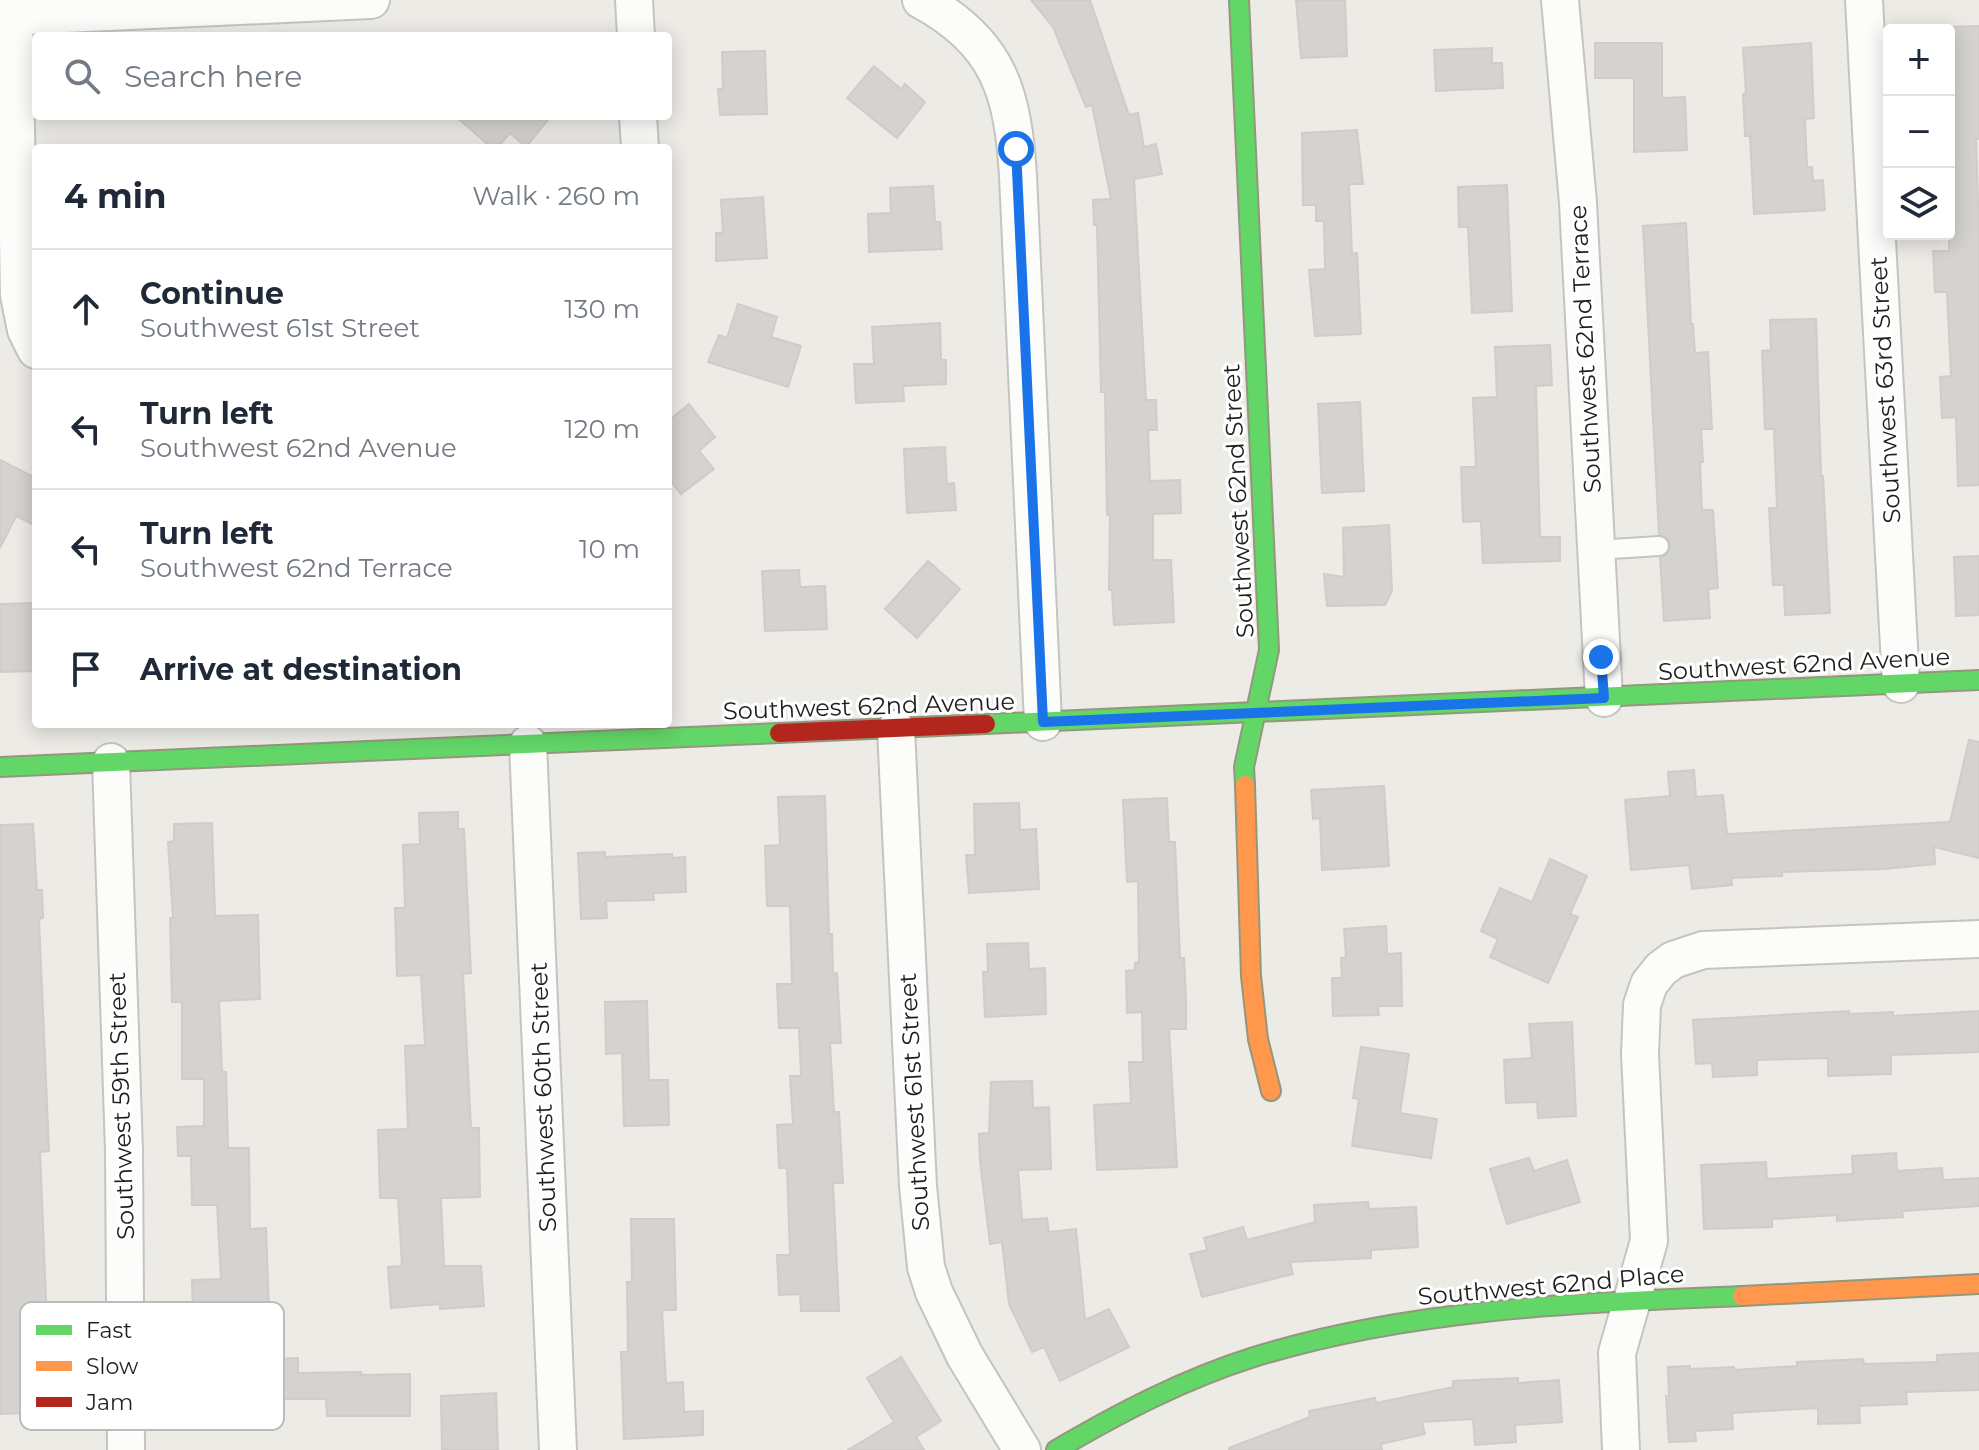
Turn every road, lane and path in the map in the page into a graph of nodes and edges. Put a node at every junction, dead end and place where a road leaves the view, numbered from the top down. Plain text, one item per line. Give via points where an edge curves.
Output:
1 (371, 0) edge
2 (634, 0) edge
3 (921, 0) edge
4 (1239, 0) edge
5 (1560, 0) edge
6 (1864, 0) edge
7 (7, 17) edge
8 (636, 32) edge
9 (638, 120) edge
10 (640, 144) edge
11 (32, 342) edge
12 (1659, 546) dead end
13 (1596, 550) junction
14 (1979, 680) edge
15 (1901, 684) junction
16 (1604, 698) junction
17 (1255, 713) junction
18 (1043, 722) junction
19 (896, 729) junction
20 (528, 744) junction
21 (111, 762) junction
22 (0, 767) edge
23 (1979, 939) edge
24 (1271, 1091) dead end
25 (1979, 1284) edge
26 (1630, 1300) junction
27 (125, 1302) edge
28 (126, 1430) edge
29 (126, 1450) edge
30 (558, 1450) edge
31 (1022, 1450) edge
32 (1056, 1450) edge
33 (1621, 1450) edge

1 - 7 street
2 - 8 street
3 - 18 street via 957,22 984,51 1006,90 1016,149
4 - 17 street, Southwest 62nd Street via 1269,650
5 - 13 street, Southwest 62nd Terrace via 1578,203
6 - 15 street, Southwest 63rd Street
7 - 11 street via 19,295
9 - 10 street
12 - 13 lane
13 - 16 street, Southwest 62nd Terrace
14 - 15 street, Southwest 62nd Avenue
15 - 16 street, Southwest 62nd Avenue
16 - 17 street, Southwest 62nd Avenue
17 - 18 street, Southwest 62nd Avenue
17 - 24 street, Southwest 62nd Street via 1244,767 1251,976
18 - 19 street, Southwest 62nd Avenue
19 - 20 street, Southwest 62nd Avenue
19 - 31 street, Southwest 61st Street via 926,1267 965,1356
20 - 21 street, Southwest 62nd Avenue
20 - 30 street, Southwest 60th Street
21 - 22 street, Southwest 62nd Avenue
21 - 27 street, Southwest 59th Street
23 - 26 street via 1715,948 1673,960 1655,976 1645,993 1640,1035 1649,1241
25 - 26 street, Southwest 62nd Place
26 - 32 street, Southwest 62nd Place via 1425,1318 1317,1340 1265,1354 1166,1393
26 - 33 street via 1617,1353
28 - 29 street, Southwest 59th Street

